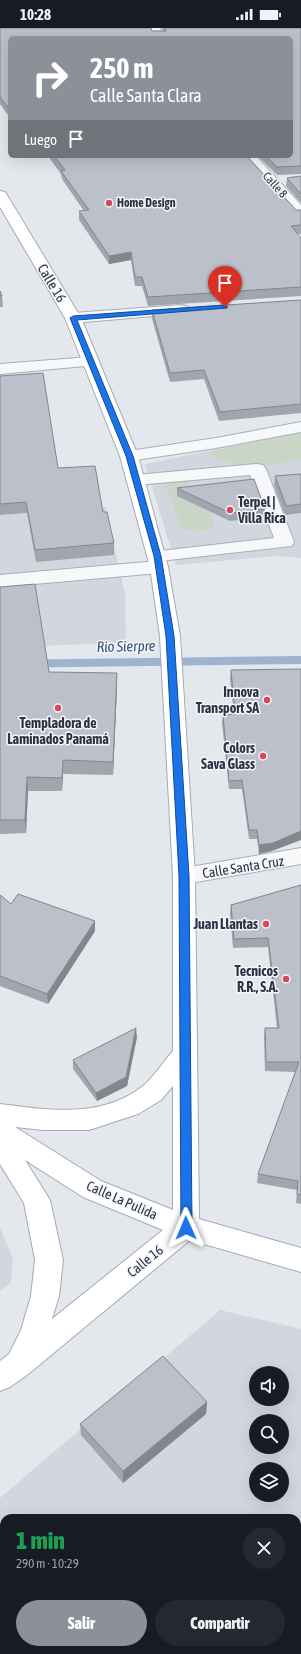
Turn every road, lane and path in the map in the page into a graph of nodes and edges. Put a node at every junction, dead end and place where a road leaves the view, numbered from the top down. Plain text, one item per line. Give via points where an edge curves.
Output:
1 (251, 158) edge
2 (0, 195) edge
3 (301, 214) edge
4 (199, 309) edge
5 (73, 318) junction
6 (90, 362) junction
7 (0, 369) edge
8 (301, 427) edge
9 (129, 456) junction
10 (136, 480) junction
11 (159, 562) junction
12 (0, 581) edge
13 (301, 856) edge
14 (184, 876) junction
15 (184, 1055) junction
16 (0, 1114) edge
17 (0, 1130) edge
18 (0, 1142) edge
19 (186, 1228) junction
20 (301, 1260) edge
21 (8, 1372) edge

1 - 3 street, Calle 8 via 280,181
2 - 5 main road, Calle 16
4 - 5 street
5 - 6 main road, Calle 16
6 - 7 street
6 - 9 main road, Calle 16
8 - 9 street
9 - 10 main road, Calle 16
10 - 11 main road, Calle 16
10 - 11 street via 257,469 285,542
11 - 12 street
11 - 14 main road, Calle 16 via 170,636 174,686
13 - 14 street, Calle Santa Cruz
14 - 15 main road, Calle 16
15 - 16 main road via 152,1093 129,1107 89,1120 43,1120
15 - 19 main road, Calle 16
17 - 19 main road, Calle La Pulida via 92,1189
18 - 21 main road via 37,1200 49,1260 45,1296 34,1332
19 - 20 main road, Calle La Pulida
19 - 21 main road, Calle 16

